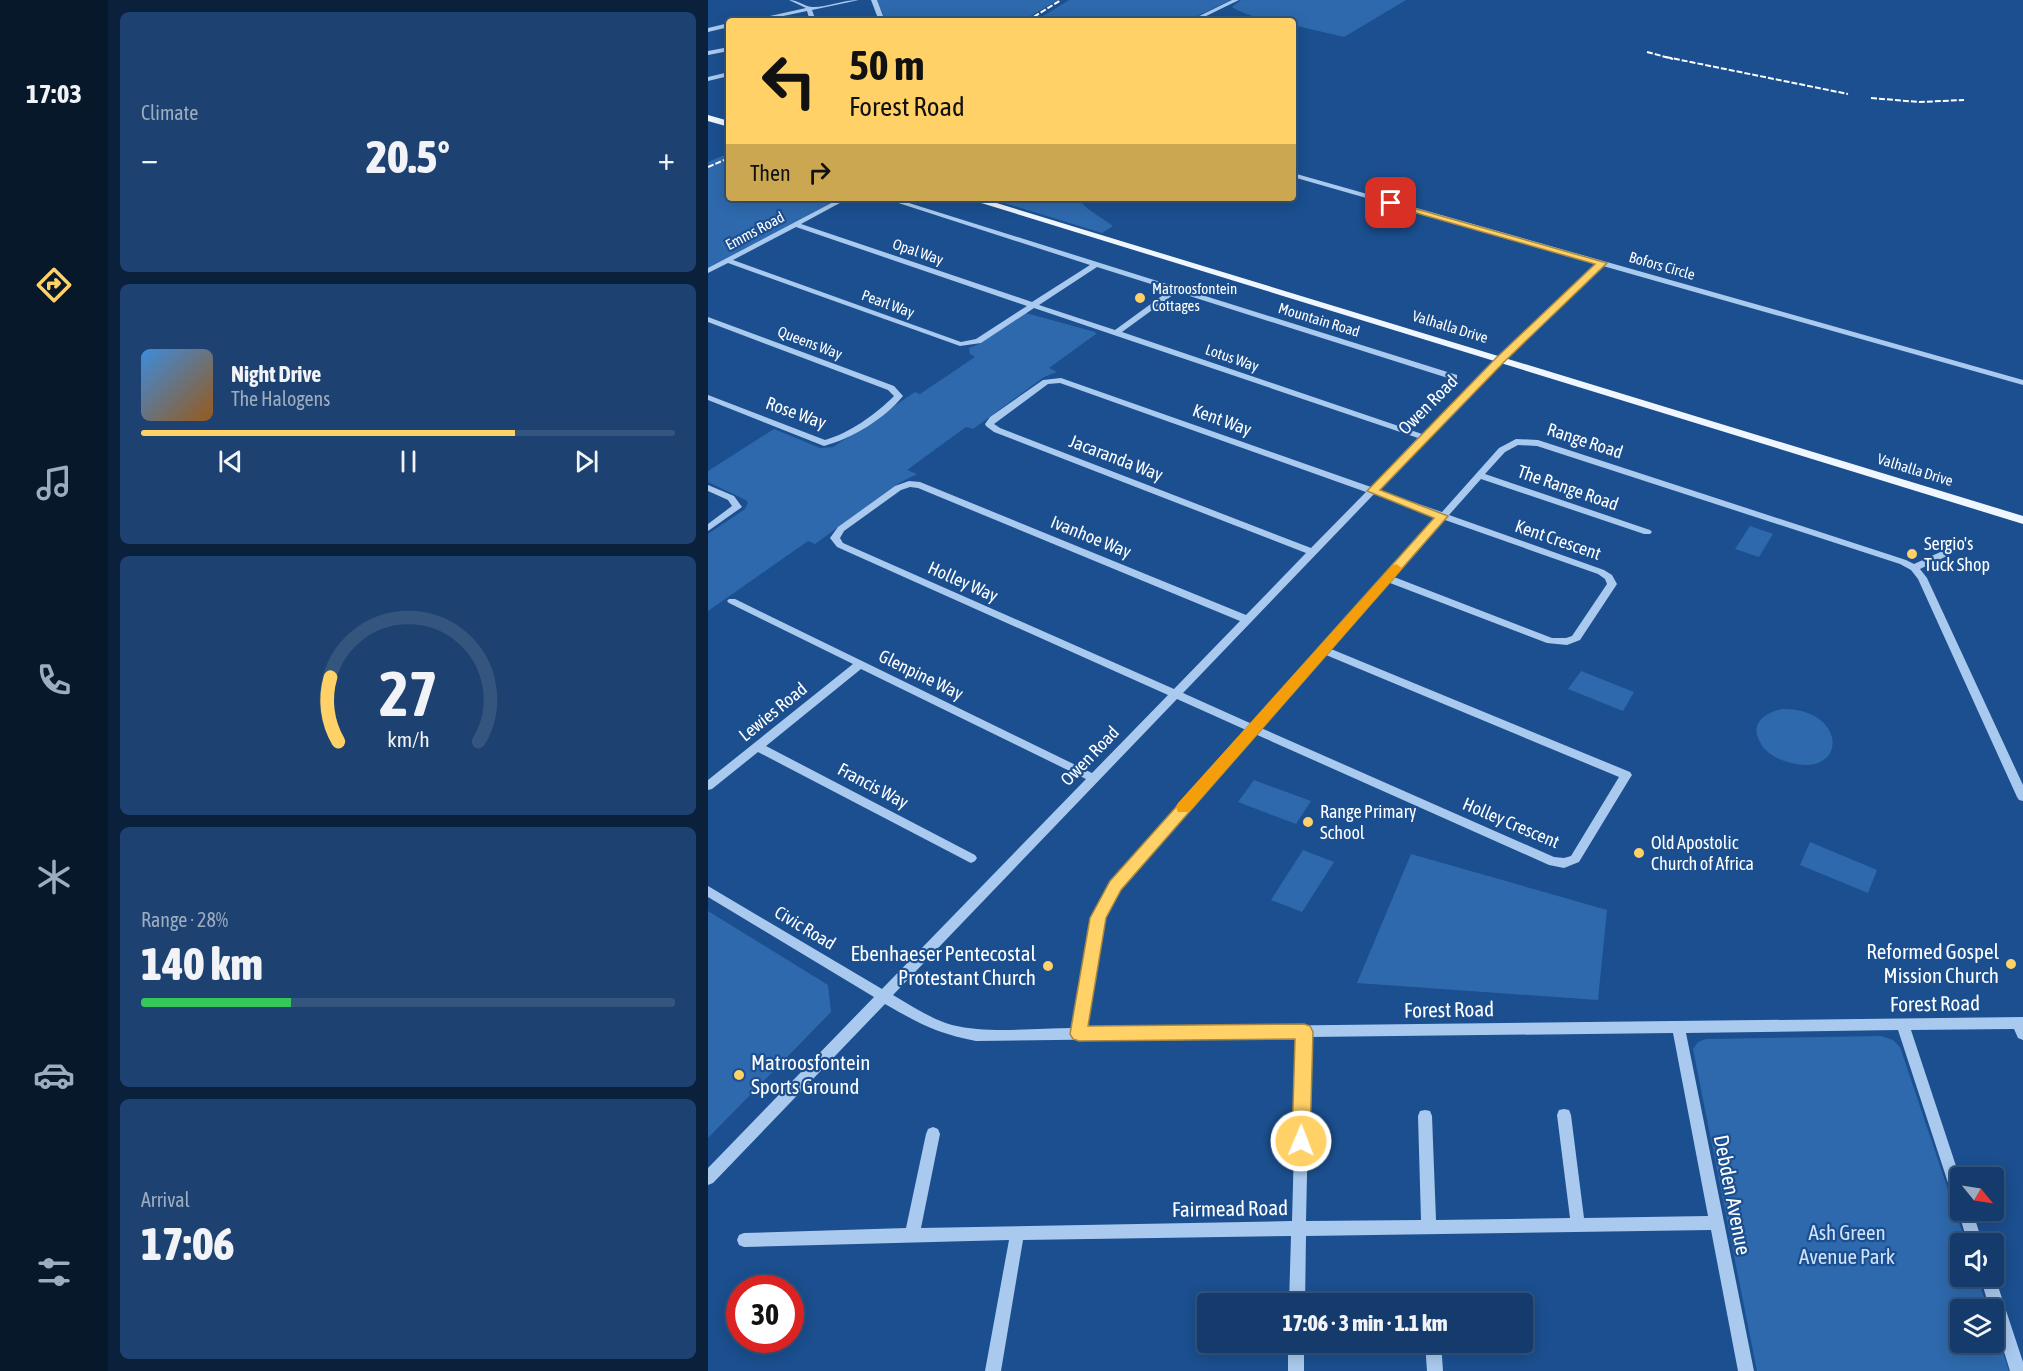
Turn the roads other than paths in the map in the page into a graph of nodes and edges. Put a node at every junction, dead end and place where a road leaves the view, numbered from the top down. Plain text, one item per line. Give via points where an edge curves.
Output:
1 (792, 0) edge
2 (856, 0) edge
3 (874, 0) edge
4 (1236, 0) edge
5 (810, 9) junction
6 (766, 18) edge
7 (812, 18) edge
8 (881, 18) edge
9 (1198, 18) edge
10 (726, 26) edge
11 (708, 30) edge
12 (726, 50) edge
13 (708, 53) edge
14 (726, 75) edge
15 (708, 79) edge
16 (708, 118) edge
17 (726, 123) edge
18 (1296, 177) edge
19 (840, 201) edge
20 (896, 201) edge
21 (980, 201) edge
22 (796, 225) junction
23 (728, 261) junction
24 (1602, 263) junction
25 (1096, 264) junction
26 (708, 271) edge
27 (1176, 289) junction
28 (1032, 305) junction
29 (708, 319) edge
30 (1116, 333) junction
31 (1500, 360) junction
32 (1447, 365) dead end
33 (1440, 372) junction
34 (1454, 377) dead end
35 (1061, 380) joint
36 (2023, 383) edge
37 (899, 396) joint
38 (708, 397) edge
39 (1424, 436) junction
40 (1479, 475) junction
41 (920, 485) joint
42 (708, 488) edge
43 (1372, 491) junction
44 (1442, 516) junction
45 (2023, 520) edge
46 (708, 528) edge
47 (1647, 532) dead end
48 (1950, 551) dead end
49 (1312, 552) junction
50 (1914, 568) junction
51 (1387, 578) junction
52 (732, 601) dead end
53 (1248, 620) junction
54 (1323, 650) junction
55 (860, 664) junction
56 (1175, 695) junction
57 (1254, 729) junction
58 (757, 746) junction
59 (1095, 779) junction
60 (708, 786) edge
61 (2023, 797) edge
62 (971, 858) dead end
63 (708, 891) edge
64 (884, 996) junction
65 (1902, 1024) junction
66 (2022, 1026) edge
67 (1678, 1027) junction
68 (1304, 1032) junction
69 (1079, 1034) junction
70 (1564, 1115) dead end
71 (1425, 1116) dead end
72 (933, 1134) dead end
73 (1950, 1168) edge
74 (708, 1178) edge
75 (1717, 1224) junction
76 (1578, 1225) junction
77 (1429, 1227) junction
78 (1299, 1229) junction
79 (1017, 1234) junction
80 (912, 1236) junction
81 (744, 1240) dead end
82 (1990, 1287) edge
83 (1297, 1293) edge
84 (1296, 1353) edge
85 (1434, 1353) edge
86 (993, 1371) edge
87 (1296, 1371) edge
88 (1435, 1371) edge
89 (1746, 1371) edge
90 (2018, 1371) edge

1 - 5 street
2 - 5 street
3 - 8 street
4 - 9 street
5 - 6 street
5 - 7 street
10 - 11 street
12 - 13 street
14 - 15 street
16 - 17 main road
18 - 24 street, Bofors Circle
19 - 22 street, Emms Road
20 - 25 street, Mountain Road
21 - 31 main road, Valhalla Drive
22 - 23 street, Emms Road
22 - 28 street, Opal Way
23 - 26 street, Emms Road
23 - 28 street, Pearl Way via 960,344 978,342
24 - 31 street, Owen Road
24 - 36 street, Bofors Circle
25 - 27 street, Mountain Road
25 - 28 street
27 - 30 street
27 - 33 street, Mountain Road
28 - 30 street, Lotus Way
29 - 37 street, Queens Way via 891,388
30 - 39 street, Lotus Way
31 - 39 street, Owen Road
31 - 45 main road, Valhalla Drive
32 - 33 street
33 - 34 street, Mountain Road
35 - 43 street, Kent Way
35 - 49 street, Jacaranda Way via 1046,382 993,419 990,426
37 - 38 street, Rose Way via 840,438 824,442
39 - 43 street, Owen Road
40 - 44 street, Range Road
40 - 47 street, The Range Road
40 - 50 street, Range Road via 1509,444 1538,443
41 - 53 street, Ivanhoe Way
41 - 56 street, Holley Way via 898,488 841,529 835,538 840,545
42 - 46 street via 731,498 737,507
43 - 44 street, Kent Crescent
43 - 49 street, Owen Road
44 - 51 street, Range Road
44 - 51 street, Kent Crescent via 1601,572 1611,580 1611,587 1576,638 1562,643
48 - 50 street
49 - 53 street, Owen Road
50 - 61 street via 1927,588
51 - 54 street, Range Road
52 - 55 street, Glenpine Way
53 - 56 street, Owen Road
54 - 57 street, Range Road
54 - 57 street, Holley Crescent via 1626,775 1575,859 1558,864
55 - 58 street, Lewies Road
55 - 59 street, Glenpine Way
56 - 57 street, Holley Crescent
56 - 59 street, Owen Road
57 - 69 street, Range Road via 1107,898 1098,918
58 - 60 street, Lewies Road
58 - 62 street, Francis Way
59 - 64 street, Owen Road
63 - 64 street, Civic Road
64 - 69 street, Forest Road via 922,1019 962,1033
64 - 74 street, Owen Road
65 - 66 street, Forest Road
65 - 67 street, Forest Road
65 - 73 street
67 - 68 street, Forest Road
67 - 75 street, Debden Avenue
68 - 69 street, Forest Road
68 - 78 street
70 - 76 street
71 - 77 street
72 - 80 street
75 - 76 street, Fairmead Road
75 - 89 street, Debden Avenue
76 - 77 street, Fairmead Road
77 - 78 street, Fairmead Road
78 - 79 street, Fairmead Road
78 - 83 street
79 - 80 street, Fairmead Road
79 - 86 street
80 - 81 street, Fairmead Road
82 - 90 street
84 - 87 street
85 - 88 street

